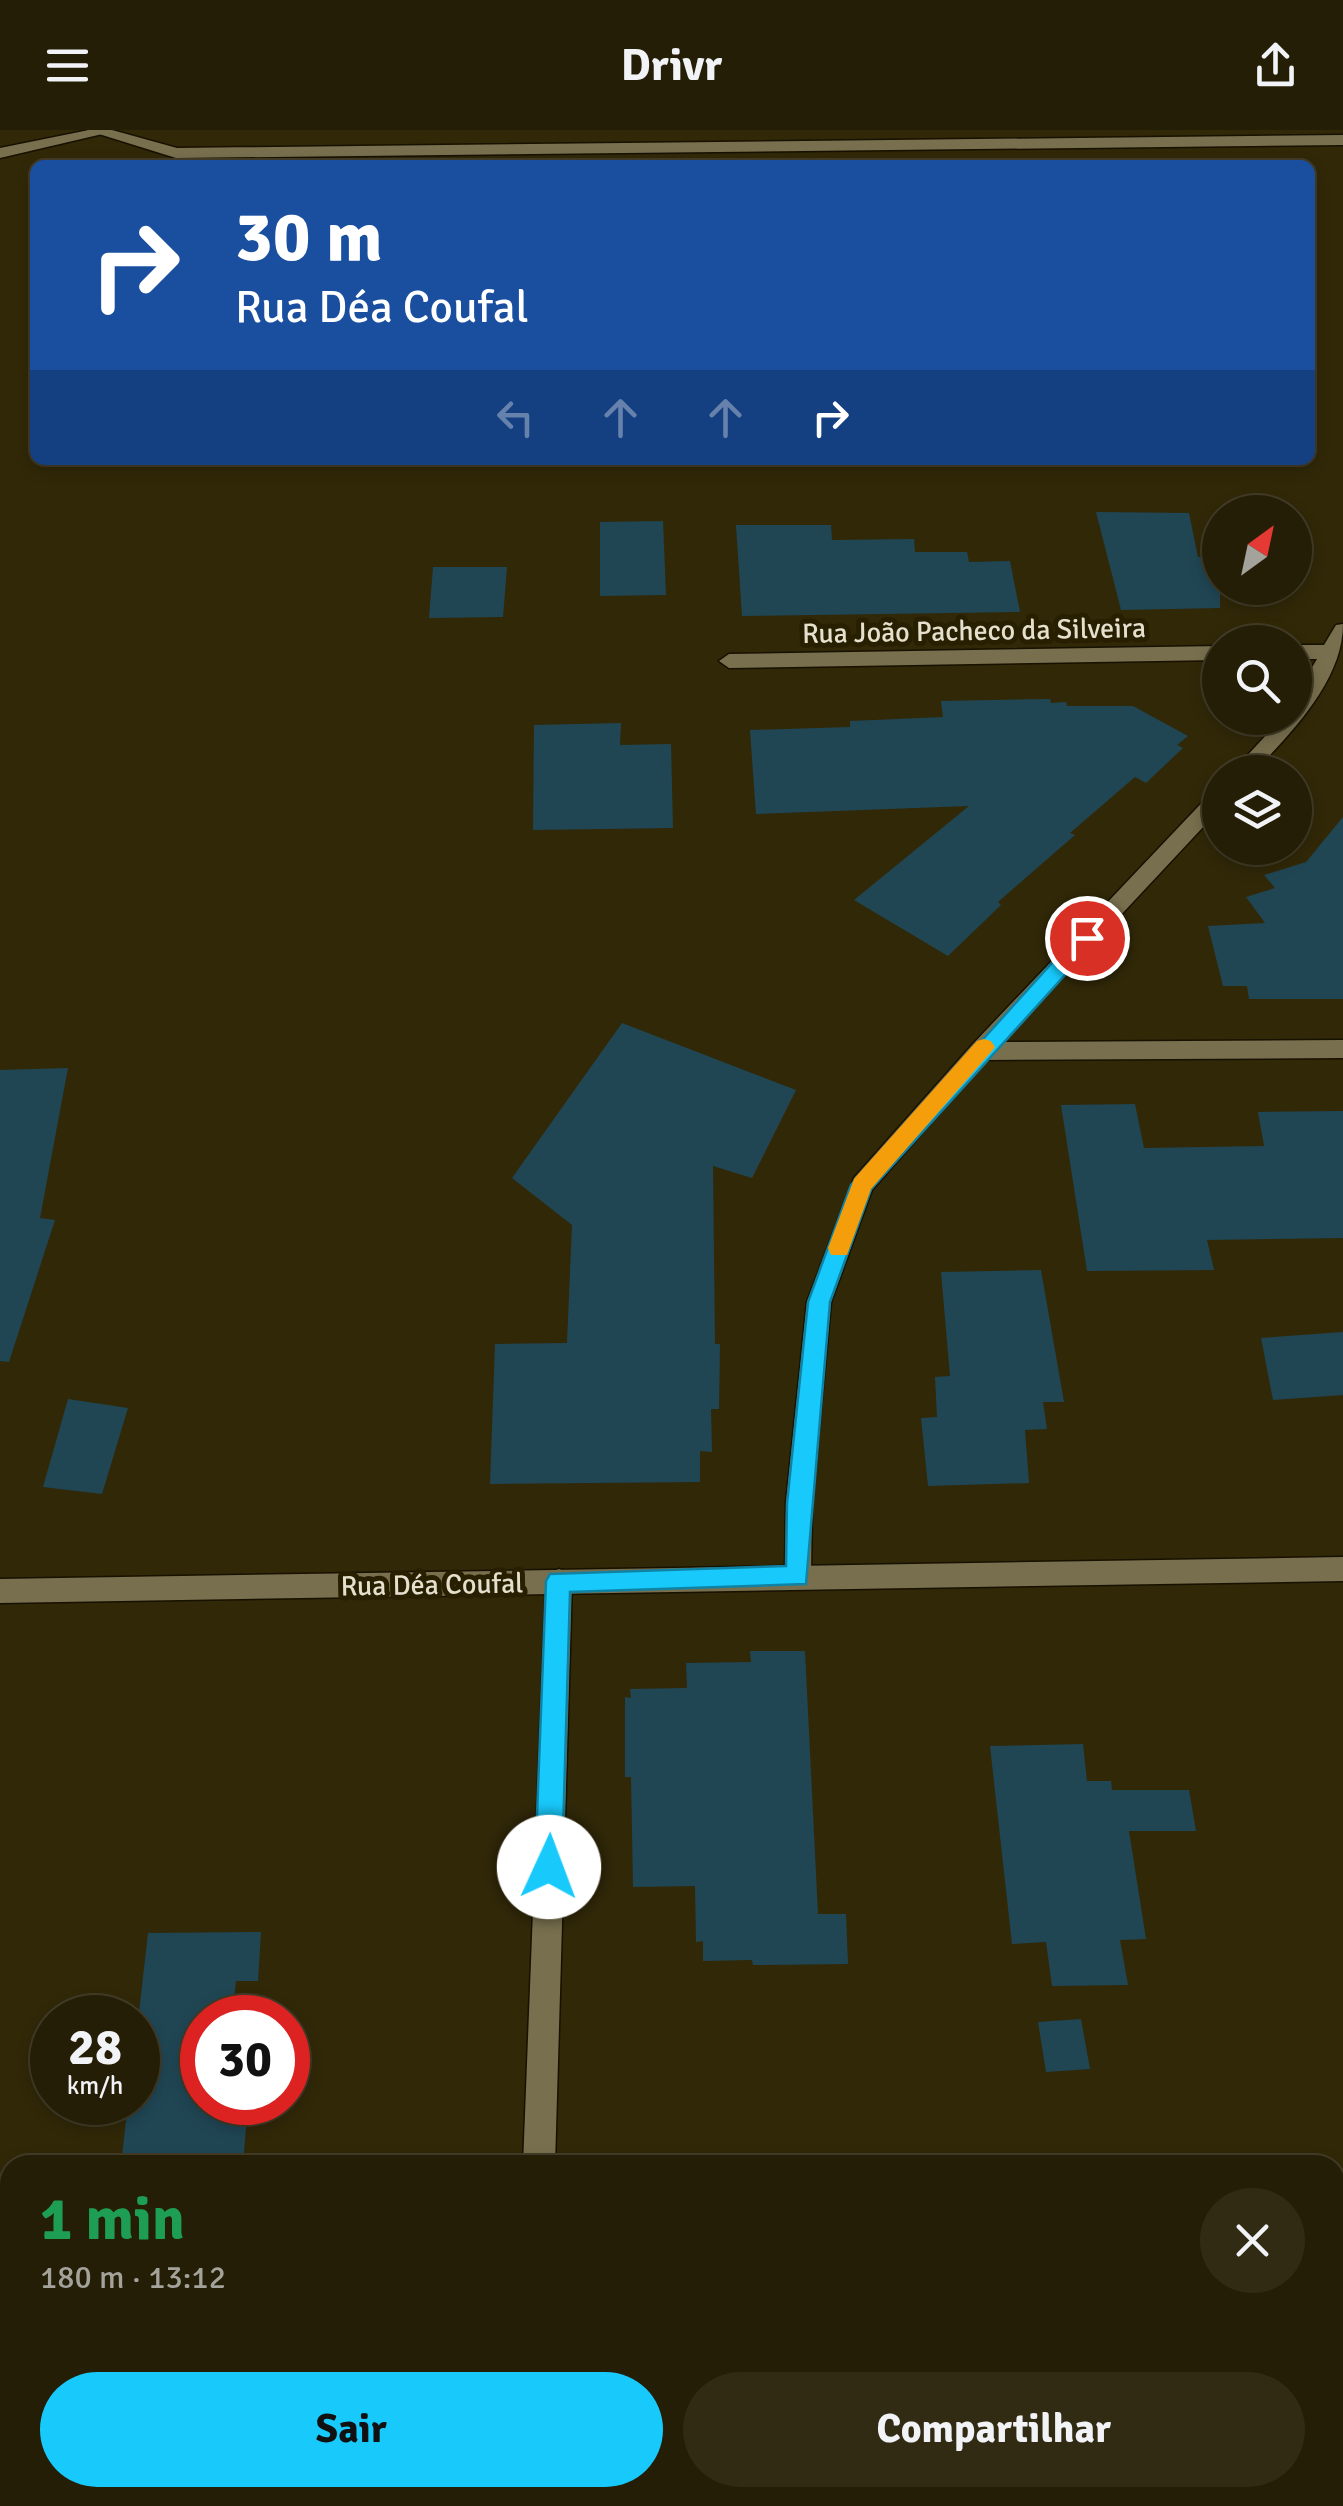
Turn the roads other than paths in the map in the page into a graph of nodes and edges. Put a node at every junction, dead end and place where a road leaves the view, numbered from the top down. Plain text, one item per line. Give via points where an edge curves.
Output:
1 (99, 131) edge
2 (1343, 140) edge
3 (0, 153) edge
4 (1343, 630) edge
5 (1312, 652) edge
6 (1332, 652) junction
7 (1202, 653) edge
8 (729, 661) dead end
9 (1312, 686) edge
10 (1276, 735) edge
11 (1258, 755) edge
12 (1202, 815) edge
13 (1343, 1050) edge
14 (980, 1051) junction
15 (1343, 1568) edge
16 (798, 1576) junction
17 (558, 1581) junction
18 (0, 1592) edge
19 (539, 2155) edge

1 - 2 street via 176,152
1 - 3 street
4 - 6 street
5 - 6 street
6 - 9 street
7 - 8 street, Rua João Pacheco da Silveira
10 - 11 street
12 - 14 street
13 - 14 street
14 - 16 street via 862,1185 819,1302
15 - 16 street, Rua Déa Coufal
16 - 17 street, Rua Déa Coufal
17 - 18 street, Rua Déa Coufal
17 - 19 street

